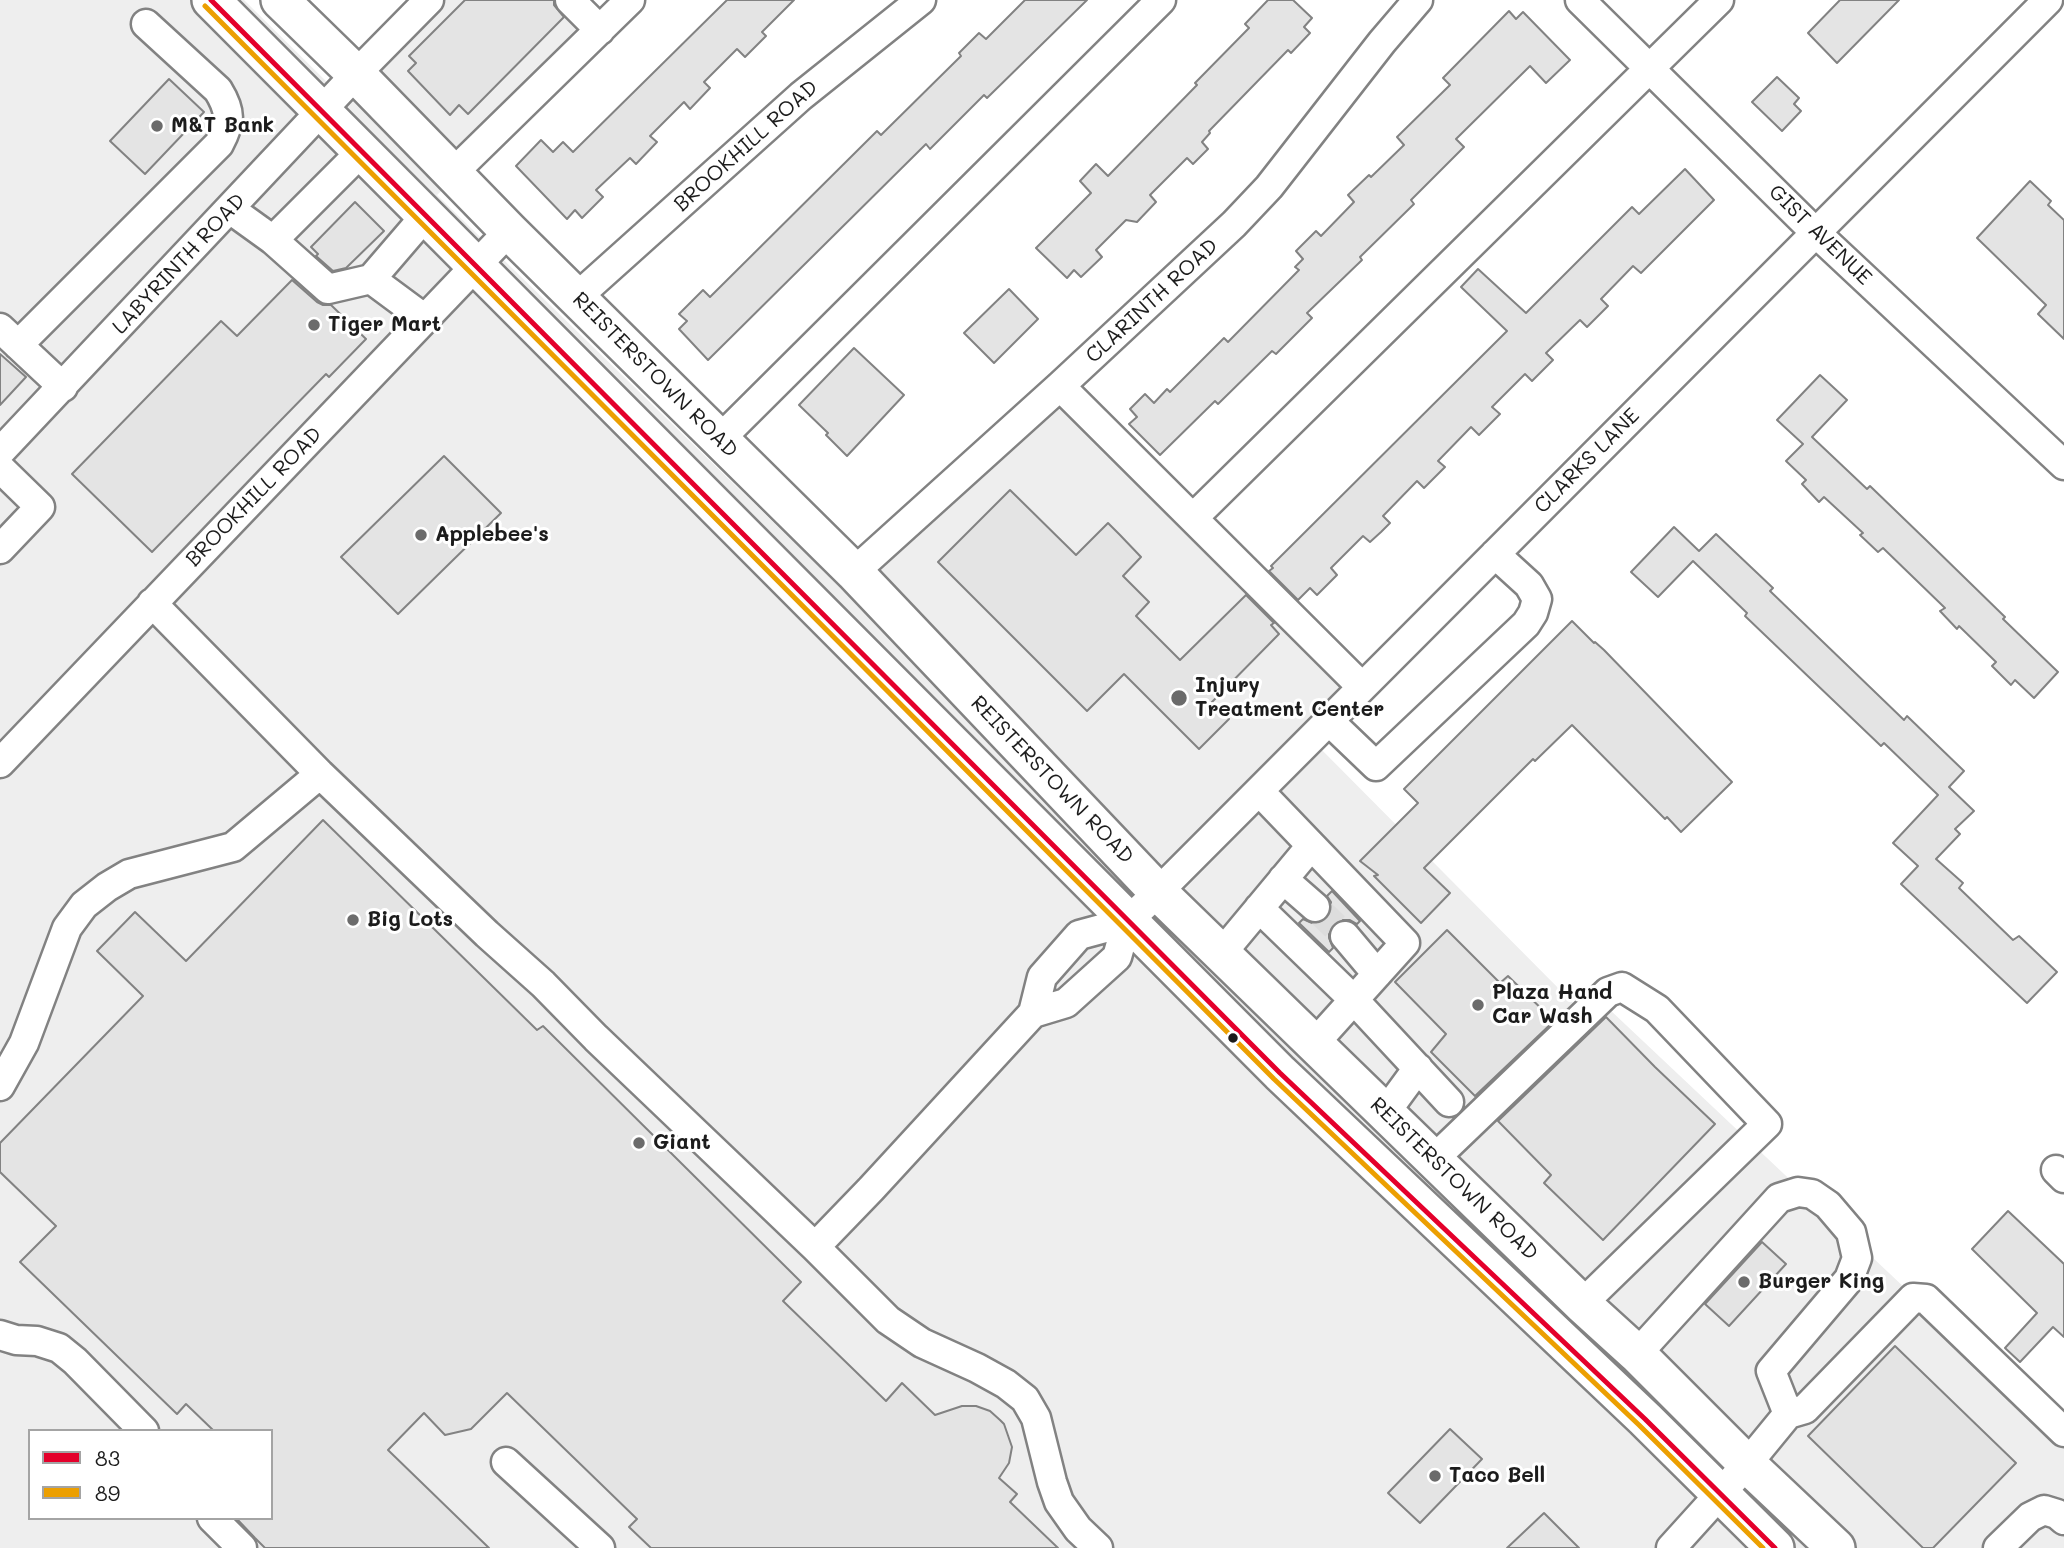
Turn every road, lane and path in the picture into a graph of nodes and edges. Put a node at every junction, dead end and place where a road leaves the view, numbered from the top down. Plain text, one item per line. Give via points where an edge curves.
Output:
1 (211, 0) edge
2 (280, 0) edge
3 (429, 0) edge
4 (570, 0) edge
5 (630, 0) edge
6 (921, 0) edge
7 (1161, 0) edge
8 (1418, 0) edge
9 (1580, 0) edge
10 (1719, 0) edge
11 (2048, 0) edge
12 (146, 24) dead end
13 (600, 30) junction
14 (1650, 68) junction
15 (356, 74) junction
16 (321, 111) junction
17 (362, 151) junction
18 (453, 174) junction
19 (230, 209) junction
20 (425, 215) junction
21 (509, 231) junction
22 (1815, 232) junction
23 (273, 240) junction
24 (475, 267) junction
25 (371, 279) junction
26 (577, 297) junction
27 (425, 319) junction
28 (9, 336) edge
29 (1060, 386) junction
30 (63, 387) junction
31 (719, 440) junction
32 (0, 452) edge
33 (2064, 465) edge
34 (0, 468) edge
35 (684, 475) junction
36 (1193, 518) junction
37 (0, 549) edge
38 (1495, 554) junction
39 (854, 572) junction
40 (152, 603) junction
41 (1362, 687) junction
42 (1329, 721) junction
43 (0, 763) edge
44 (320, 774) junction
45 (1259, 791) junction
46 (1311, 845) junction
47 (1283, 879) junction
48 (1158, 892) junction
49 (1315, 907) tunnel mouth
50 (1259, 908) junction
51 (1127, 922) junction
52 (1345, 936) tunnel mouth
53 (1221, 954) junction
54 (1377, 974) junction
55 (1354, 1000) junction
56 (1033, 1013) junction
57 (1314, 1044) junction
58 (1418, 1068) junction
59 (0, 1086) edge
60 (1448, 1102) dead end
61 (1385, 1113) junction
62 (1434, 1159) junction
63 (1441, 1227) junction
64 (815, 1247) junction
65 (1582, 1304) junction
66 (0, 1335) edge
67 (1637, 1354) junction
68 (1788, 1414) junction
69 (142, 1429) edge
70 (2064, 1432) edge
71 (506, 1462) dead end
72 (1747, 1464) junction
73 (1719, 1493) junction
74 (214, 1520) edge
75 (2064, 1520) edge
76 (242, 1548) edge
77 (600, 1548) edge
78 (1098, 1548) edge
79 (1671, 1548) edge
80 (1775, 1548) edge
81 (1836, 1548) edge
82 (1998, 1548) edge

1 - 16 main road, REISTERSTOWN ROAD
2 - 15 main road, REISTERSTOWN ROAD
3 - 15 street, LABYRINTH ROAD
4 - 13 street
5 - 13 street
6 - 26 street, BROOKHILL ROAD via 801,96
7 - 31 street
8 - 29 street, CLARINTH ROAD via 1269,187
9 - 14 street, GIST AVENUE
10 - 14 street
11 - 22 street, CLARKS LANE
12 - 28 street via 218,90 229,116 227,130 219,144
13 - 18 street
14 - 22 street, GIST AVENUE
14 - 36 street
15 - 16 street, LABYRINTH ROAD
15 - 18 main road, REISTERSTOWN ROAD
16 - 17 main road, REISTERSTOWN ROAD
16 - 19 street, LABYRINTH ROAD
17 - 20 main road, REISTERSTOWN ROAD
17 - 23 street
18 - 21 main road, REISTERSTOWN ROAD
19 - 23 street
19 - 30 street, LABYRINTH ROAD
20 - 24 main road, REISTERSTOWN ROAD
20 - 25 street
21 - 24 street, BROOKHILL ROAD
21 - 26 main road, REISTERSTOWN ROAD
22 - 33 street, GIST AVENUE
22 - 38 street, CLARKS LANE
23 - 25 street via 328,289
24 - 27 street, BROOKHILL ROAD
24 - 35 main road, REISTERSTOWN ROAD
25 - 27 street
26 - 31 main road, REISTERSTOWN ROAD
27 - 40 street, BROOKHILL ROAD
28 - 30 street
29 - 36 street
29 - 39 street, CLARINTH ROAD
30 - 32 street, LABYRINTH ROAD
31 - 39 main road, REISTERSTOWN ROAD
34 - 37 street via 40,507
35 - 39 main road via 735,492 829,581
35 - 51 main road, REISTERSTOWN ROAD
36 - 41 street
38 - 41 street, CLARKS LANE
38 - 42 street via 1537,598 1526,624 1376,766
39 - 48 main road, REISTERSTOWN ROAD
40 - 43 street, BROOKHILL ROAD
40 - 44 street
41 - 42 street, CLARKS LANE
42 - 45 street, CLARKS LANE
44 - 59 street via 233,847 129,874 84,905 66,928 24,1043
44 - 64 street
45 - 46 street
45 - 48 street, CLARKS LANE
46 - 47 street
46 - 54 street via 1405,943
47 - 49 street
47 - 50 street
48 - 51 street, CLARKS LANE
48 - 53 main road, REISTERSTOWN ROAD
50 - 53 street
50 - 55 street
51 - 56 street via 1116,957 1066,1003
51 - 56 street via 1079,935 1042,977
51 - 63 main road, REISTERSTOWN ROAD
52 - 54 street
53 - 57 main road, REISTERSTOWN ROAD
54 - 55 street
55 - 57 street
55 - 58 street
56 - 64 street
57 - 61 main road, REISTERSTOWN ROAD
58 - 60 street
58 - 61 street
61 - 62 main road, REISTERSTOWN ROAD
62 - 65 main road, REISTERSTOWN ROAD
62 - 65 street via 1608,992 1622,987 1657,1009 1767,1124
63 - 65 main road via 1494,1252 1555,1307
63 - 73 main road, REISTERSTOWN ROAD
64 - 78 street via 888,1321 1006,1384 1025,1399 1036,1418 1059,1502
65 - 67 main road, REISTERSTOWN ROAD
66 - 69 street via 59,1348
67 - 68 street via 1780,1198 1798,1192 1812,1194 1852,1232 1857,1258 1849,1279 1771,1370
67 - 72 main road, REISTERSTOWN ROAD
68 - 70 street via 1805,1409 1913,1298 1926,1299
68 - 72 street
71 - 77 street
72 - 73 street
72 - 81 main road, REISTERSTOWN ROAD
73 - 79 street
73 - 80 main road, REISTERSTOWN ROAD
74 - 76 street
75 - 82 street via 2044,1510 2030,1517

